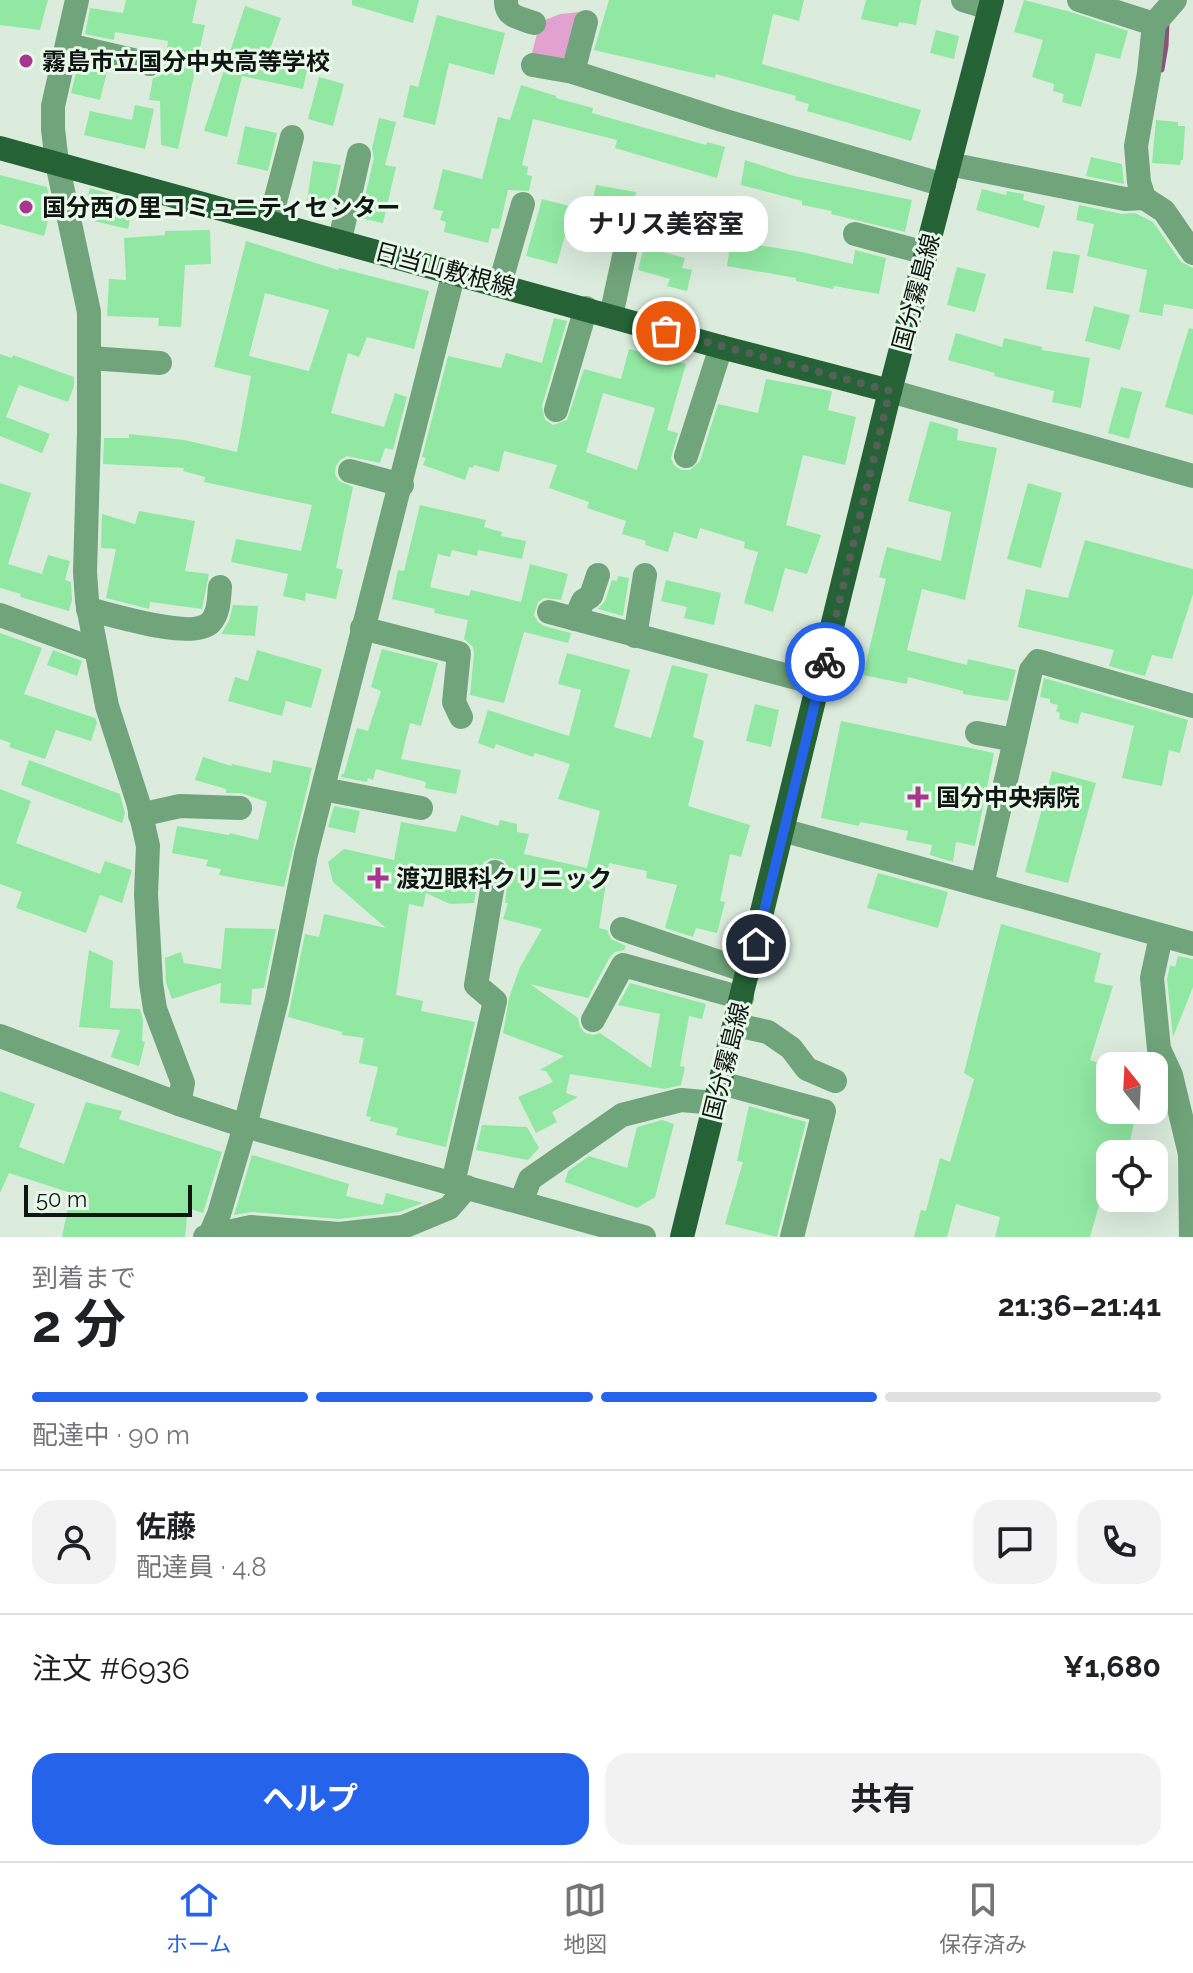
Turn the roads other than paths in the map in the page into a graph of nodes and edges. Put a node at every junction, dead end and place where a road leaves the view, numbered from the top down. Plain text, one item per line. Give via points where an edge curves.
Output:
1 (77, 0) edge
2 (506, 0) edge
3 (963, 0) edge
4 (1079, 0) edge
5 (1175, 0) edge
6 (991, 4) edge
7 (586, 22) dead end
8 (534, 23) dead end
9 (1156, 23) junction
10 (68, 45) junction
11 (150, 64) dead end
12 (533, 65) dead end
13 (573, 72) junction
14 (292, 137) dead end
15 (0, 148) edge
16 (359, 155) dead end
17 (57, 163) junction
18 (946, 174) junction
19 (523, 204) dead end
20 (1153, 204) junction
21 (270, 221) junction
22 (855, 234) dead end
23 (340, 240) junction
24 (626, 247) dead end
25 (926, 253) junction
26 (1193, 253) edge
27 (454, 272) junction
28 (500, 284) junction
29 (586, 308) junction
30 (611, 316) junction
31 (721, 347) junction
32 (90, 358) junction
33 (160, 363) dead end
34 (890, 391) junction
35 (556, 410) dead end
36 (686, 456) dead end
37 (350, 471) dead end
38 (1193, 476) edge
39 (402, 485) junction
40 (598, 575) dead end
41 (645, 575) dead end
42 (220, 587) dead end
43 (88, 609) junction
44 (549, 612) dead end
45 (0, 615) edge
46 (575, 619) junction
47 (362, 628) junction
48 (635, 636) junction
49 (96, 650) junction
50 (819, 684) junction
51 (1193, 706) edge
52 (461, 717) dead end
53 (977, 733) dead end
54 (1015, 740) junction
55 (323, 789) junction
56 (240, 808) dead end
57 (421, 808) dead end
58 (140, 815) junction
59 (782, 830) junction
60 (495, 872) dead end
61 (982, 885) junction
62 (622, 929) dead end
63 (1161, 936) junction
64 (1193, 944) edge
65 (749, 972) junction
66 (742, 998) junction
67 (593, 1020) dead end
68 (736, 1025) junction
69 (0, 1036) edge
70 (835, 1081) dead end
71 (718, 1093) junction
72 (179, 1104) junction
73 (245, 1126) junction
74 (460, 1185) junction
75 (521, 1202) junction
76 (243, 1233) edge
77 (208, 1236) edge
78 (644, 1237) edge
79 (682, 1237) edge
80 (792, 1237) edge
81 (1191, 1237) edge

1 - 10 street
2 - 8 street via 509,14
3 - 6 street
4 - 9 street
5 - 9 street
6 - 18 main road, 国分霧島線
7 - 13 street
9 - 20 street via 1136,146 1139,182
10 - 11 street
10 - 17 street via 53,106
12 - 13 street
13 - 18 street via 722,120
14 - 21 street
15 - 17 main road, 日当山敷根線
16 - 23 street
17 - 21 main road, 日当山敷根線
17 - 32 street via 89,312
18 - 20 street
18 - 25 main road, 国分霧島線
19 - 28 street
20 - 26 street
21 - 23 main road, 日当山敷根線
22 - 25 street
23 - 27 main road, 日当山敷根線
24 - 30 street
25 - 34 main road, 国分霧島線
27 - 28 main road, 日当山敷根線
27 - 39 street
28 - 29 main road, 日当山敷根線
29 - 30 main road, 日当山敷根線
29 - 35 street
30 - 31 main road, 日当山敷根線
31 - 34 main road, 日当山敷根線
31 - 36 street
32 - 33 street
32 - 43 street
34 - 38 street
34 - 50 main road, 国分霧島線
37 - 39 street
39 - 47 street
40 - 46 street
41 - 48 street
42 - 43 street via 218,610 200,629
43 - 49 street
44 - 46 street
45 - 49 street
46 - 48 street
47 - 52 street via 459,653 454,702
47 - 55 street
48 - 50 street
49 - 58 street
50 - 59 main road, 国分霧島線
51 - 54 street via 1038,661 1031,670
53 - 54 street
54 - 61 street
55 - 57 street
55 - 73 street
56 - 58 street via 180,806
58 - 72 street via 148,846 151,983 155,1009 183,1083
59 - 61 street
59 - 65 main road, 国分霧島線
60 - 74 street via 476,985 495,1001
61 - 63 street
62 - 65 street
63 - 64 street
63 - 81 street via 1152,978 1159,1049 1171,1075 1190,1154
65 - 66 main road, 国分霧島線
66 - 67 street via 623,965
66 - 68 main road, 国分霧島線
68 - 70 street via 768,1032 791,1048 807,1069
68 - 71 main road, 国分霧島線
69 - 72 street
71 - 75 street via 622,1115 530,1179
71 - 79 main road, 国分霧島線
71 - 80 street via 824,1111
72 - 73 street
73 - 74 street
73 - 77 street
74 - 75 street
74 - 76 street via 449,1208 403,1227 339,1234 251,1227
75 - 78 street
76 - 77 street

